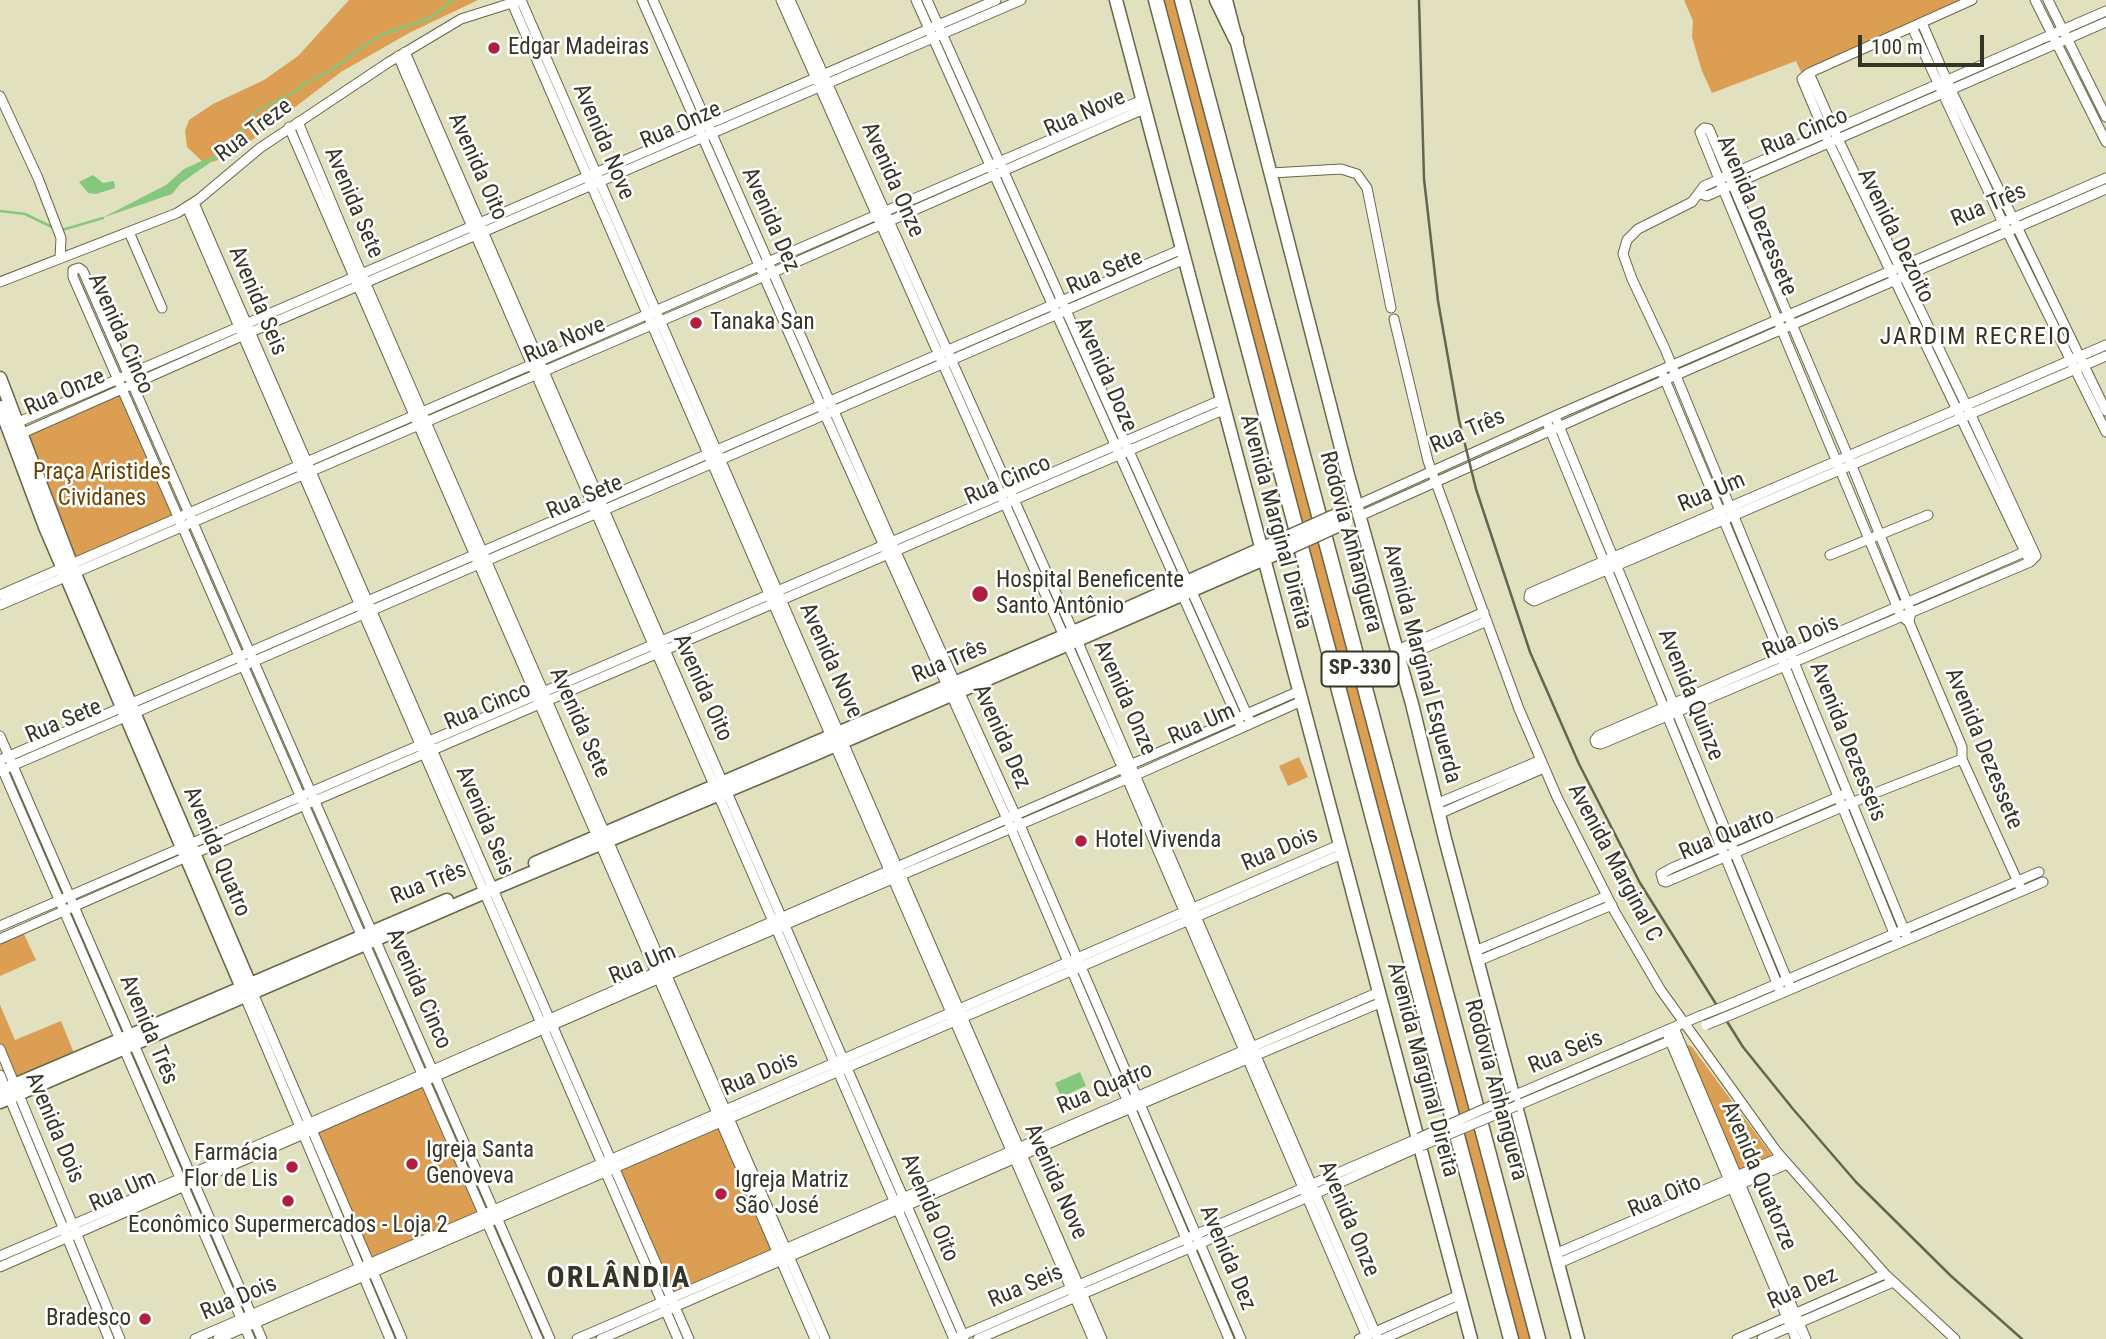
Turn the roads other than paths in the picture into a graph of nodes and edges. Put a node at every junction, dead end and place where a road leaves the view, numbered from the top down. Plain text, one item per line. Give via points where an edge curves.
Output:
1 (642, 0) edge
2 (653, 0) edge
3 (781, 0) edge
4 (790, 0) edge
5 (916, 0) edge
6 (927, 0) edge
7 (996, 0) edge
8 (1021, 0) edge
9 (1116, 0) edge
10 (1156, 0) edge
11 (1182, 0) edge
12 (1217, 0) edge
13 (1226, 0) edge
14 (1972, 0) edge
15 (2035, 0) edge
16 (2048, 0) edge
17 (516, 1) edge
18 (2106, 11) edge
19 (793, 18) junction
20 (2106, 22) edge
21 (1922, 23) junction
22 (1912, 27) junction
23 (936, 31) junction
24 (2052, 34) junction
25 (2065, 34) junction
26 (1236, 39) junction
27 (2056, 44) junction
28 (402, 54) junction
29 (821, 80) junction
30 (1945, 87) junction
31 (0, 96) edge
32 (1143, 105) junction
33 (2106, 117) edge
34 (293, 125) junction
35 (702, 126) junction
36 (707, 136) junction
37 (1831, 137) junction
38 (2106, 142) edge
39 (997, 168) junction
40 (1271, 173) junction
41 (591, 174) junction
42 (2106, 178) edge
43 (1726, 183) junction
44 (596, 184) junction
45 (2106, 189) edge
46 (190, 205) junction
47 (2056, 206) junction
48 (882, 218) junction
49 (475, 224) junction
50 (2010, 225) junction
51 (129, 232) junction
52 (480, 234) junction
53 (1183, 254) junction
54 (60, 258) junction
55 (763, 264) junction
56 (768, 274) junction
57 (1898, 274) junction
58 (1, 280) edge
59 (359, 280) junction
60 (162, 308) dead end
61 (1391, 308) dead end
62 (1060, 309) junction
63 (651, 313) junction
64 (1783, 317) junction
65 (1394, 318) dead end
66 (656, 323) junction
67 (1787, 327) junction
68 (243, 330) junction
69 (2106, 345) edge
70 (2106, 356) edge
71 (945, 358) junction
72 (2077, 363) junction
73 (538, 368) junction
74 (1661, 370) junction
75 (1672, 371) junction
76 (119, 379) junction
77 (131, 379) junction
78 (1665, 380) junction
79 (1, 384) edge
80 (123, 388) junction
81 (1222, 405) junction
82 (833, 406) junction
83 (0, 407) edge
84 (823, 411) junction
85 (2106, 411) edge
86 (1965, 413) junction
87 (1550, 418) junction
88 (420, 419) junction
89 (1555, 428) junction
90 (14, 430) junction
91 (2106, 432) edge
92 (1122, 448) junction
93 (715, 458) junction
94 (1849, 460) junction
95 (1839, 464) junction
96 (304, 469) junction
97 (1433, 476) junction
98 (1006, 498) junction
99 (598, 508) junction
100 (1358, 510) junction
101 (1726, 513) junction
102 (1928, 514) dead end
103 (192, 519) junction
104 (181, 523) junction
105 (1874, 537) junction
106 (890, 549) junction
107 (2031, 551) junction
108 (1262, 555) junction
109 (1830, 555) dead end
110 (481, 558) junction
111 (2030, 562) joint
112 (1610, 563) junction
113 (69, 571) junction
114 (1185, 588) junction
115 (774, 593) junction
116 (0, 595) edge
117 (228, 603) junction
118 (778, 603) junction
119 (0, 605) edge
120 (218, 607) junction
121 (365, 608) junction
122 (1905, 612) junction
123 (1485, 617) junction
124 (708, 622) junction
125 (712, 631) junction
126 (1071, 638) junction
127 (657, 644) junction
128 (661, 653) junction
129 (1398, 654) junction
130 (251, 657) junction
131 (1787, 659) junction
132 (242, 661) junction
133 (582, 676) junction
134 (586, 685) junction
135 (953, 689) junction
136 (540, 693) junction
137 (1300, 696) junction
138 (545, 703) junction
139 (1670, 710) junction
140 (127, 711) junction
141 (1242, 716) junction
142 (1247, 726) junction
143 (0, 736) edge
144 (838, 739) junction
145 (426, 748) junction
146 (1962, 759) junction
147 (4, 764) edge
148 (1543, 764) junction
149 (1128, 767) junction
150 (1132, 777) junction
151 (720, 788) junction
152 (1847, 793) junction
153 (1838, 797) junction
154 (308, 799) junction
155 (1847, 805) junction
156 (1437, 809) junction
157 (1011, 817) junction
158 (1016, 827) junction
159 (603, 838) junction
160 (1340, 850) junction
161 (1728, 850) junction
162 (188, 851) junction
163 (895, 873) junction
164 (1674, 873) dead end
165 (2041, 877) dead end
166 (487, 888) junction
167 (2015, 888) junction
168 (69, 896) junction
169 (1609, 900) junction
170 (59, 901) junction
171 (74, 906) junction
172 (63, 911) junction
173 (1191, 915) junction
174 (780, 923) junction
175 (0, 926) edge
176 (1906, 935) junction
177 (368, 938) junction
178 (0, 939) edge
179 (1896, 939) junction
180 (1476, 956) junction
181 (1074, 965) junction
182 (662, 974) junction
183 (1789, 984) junction
184 (1779, 989) junction
185 (247, 990) junction
186 (1381, 997) junction
187 (957, 1015) junction
188 (551, 1022) junction
189 (541, 1026) junction
190 (1674, 1032) junction
191 (1689, 1032) junction
192 (127, 1042) junction
193 (0, 1049) edge
194 (1250, 1053) junction
195 (840, 1066) junction
196 (0, 1075) edge
197 (429, 1076) junction
198 (8, 1093) edge
199 (1515, 1101) junction
200 (1134, 1103) junction
201 (723, 1116) junction
202 (311, 1126) junction
203 (301, 1131) junction
204 (1420, 1142) junction
205 (1016, 1153) junction
206 (1784, 1161) junction
207 (613, 1164) junction
208 (603, 1168) junction
209 (187, 1180) junction
210 (1735, 1182) junction
211 (1310, 1191) junction
212 (900, 1203) junction
213 (490, 1216) junction
214 (75, 1230) junction
215 (65, 1234) junction
216 (1193, 1241) junction
217 (783, 1254) junction
218 (0, 1256) edge
219 (1556, 1259) junction
220 (0, 1267) edge
221 (372, 1267) junction
222 (362, 1272) junction
223 (1885, 1274) junction
224 (1893, 1282) junction
225 (1077, 1291) junction
226 (1460, 1300) junction
227 (673, 1302) junction
228 (664, 1307) junction
229 (253, 1319) junction
230 (1793, 1320) junction
231 (243, 1323) junction
232 (1372, 1337) edge
233 (961, 1338) edge
234 (109, 1339) edge
235 (120, 1339) edge
236 (195, 1339) edge
237 (218, 1339) edge
238 (250, 1339) edge
239 (262, 1339) edge
240 (390, 1339) edge
241 (402, 1339) edge
242 (538, 1339) edge
243 (550, 1339) edge
244 (577, 1339) edge
245 (601, 1339) edge
246 (678, 1339) edge
247 (689, 1339) edge
248 (815, 1339) edge
249 (825, 1339) edge
250 (978, 1339) edge
251 (1093, 1339) edge
252 (1102, 1339) edge
253 (1230, 1339) edge
254 (1241, 1339) edge
255 (1471, 1339) edge
256 (1511, 1339) edge
257 (1538, 1339) edge
258 (1578, 1339) edge
259 (1737, 1339) edge
260 (1762, 1339) edge
261 (1796, 1339) edge
262 (1806, 1339) edge
263 (1955, 1339) edge

1 - 35 street, Avenida Dez
2 - 35 street, Avenida Dez
3 - 19 street, Avenida Onze
4 - 19 street, Avenida Onze
5 - 23 street, Avenida Doze
6 - 23 street, Avenida Doze
7 - 23 street, Rua Onze
8 - 23 street, Rua Onze
9 - 32 main road, Avenida Marginal Direita
10 - 256 highway, Rodovia Anhanguera / SP-330
11 - 257 highway, Rodovia Anhanguera / SP-330
12 - 26 highway
13 - 26 main road, Avenida Marginal Esquerda
14 - 21 street
15 - 24 street
16 - 25 street
17 - 28 street, Rua Treze via 461,19
17 - 41 street, Avenida Nove
18 - 25 street, Rua Cinco
19 - 29 street, Avenida Onze
20 - 25 street, Rua Cinco
21 - 22 street
21 - 30 street
22 - 30 street
22 - 37 street, Avenida Dezoito via 1806,75
23 - 29 street, Rua Onze
23 - 39 street, Avenida Doze
24 - 25 street, Rua Cinco
24 - 27 street
24 - 30 street, Rua Cinco
25 - 27 street, Rua Cinco
25 - 33 street
26 - 40 main road, Avenida Marginal Esquerda
27 - 30 street, Rua Cinco
27 - 38 street
28 - 34 street, Rua Treze
28 - 49 street, Avenida Oito
29 - 35 street, Rua Onze
29 - 36 street, Rua Onze
29 - 48 street, Avenida Onze
30 - 37 street, Rua Cinco
30 - 50 street
31 - 54 street via 61,238
32 - 39 street, Rua Nove
32 - 53 main road, Avenida Marginal Direita
34 - 46 street, Rua Treze
34 - 59 street, Avenida Sete
35 - 36 street, Avenida Dez
35 - 41 street, Rua Onze
36 - 44 street, Rua Onze
36 - 55 street, Avenida Dez
37 - 43 street, Rua Cinco
37 - 57 street, Avenida Dezoito
39 - 48 street, Rua Nove
39 - 62 street, Avenida Doze
40 - 61 street via 1341,169 1357,174 1367,188
40 - 100 main road, Avenida Marginal Esquerda
41 - 44 street, Avenida Nove
41 - 49 street, Rua Onze
42 - 47 street, Rua Três
43 - 43 street, Avenida Dezessete via 1709,129 1704,128 1700,132
43 - 64 street, Avenida Dezessete
43 - 75 street, Rua Cinco via 1704,186 1692,202 1638,229 1627,240 1623,254
44 - 52 street, Rua Onze
44 - 63 street, Avenida Nove
45 - 47 street, Rua Três
46 - 51 street, Rua Treze
46 - 68 street, Avenida Seis
47 - 50 street, Rua Três
48 - 55 street, Rua Nove
48 - 56 street, Rua Nove
48 - 71 street, Avenida Onze
49 - 52 street, Avenida Oito
49 - 59 street, Rua Onze
50 - 57 street, Rua Três
50 - 72 street
51 - 54 street, Rua Treze
51 - 60 street
52 - 59 street, Rua Onze
52 - 73 street, Avenida Oito
53 - 62 street, Rua Sete
53 - 81 main road, Avenida Marginal Direita
54 - 58 street, Rua Treze
55 - 56 street, Avenida Dez
55 - 63 street, Rua Nove
56 - 66 street, Rua Nove
56 - 82 street, Avenida Dez
56 - 84 street, Avenida Dez
57 - 64 street, Rua Três
57 - 67 street, Rua Três
57 - 86 street, Avenida Dezoito
59 - 68 street, Rua Onze
59 - 88 street, Avenida Sete
62 - 71 street, Rua Sete
62 - 92 street, Avenida Doze
63 - 66 street, Avenida Nove
63 - 73 street, Rua Nove
64 - 67 street, Avenida Dezessete
64 - 75 street, Rua Três
65 - 97 street, Avenida Marginal C
66 - 73 street, Rua Nove
66 - 93 street, Avenida Nove
67 - 75 street, Rua Três
67 - 94 street, Avenida Dezessete
67 - 95 street, Avenida Dezessete
68 - 77 street, Rua Onze
68 - 96 street, Avenida Seis
69 - 72 street, Rua Um
70 - 72 street, Rua Um
71 - 82 street, Rua Sete
71 - 98 street, Avenida Onze
72 - 85 street
72 - 86 street, Rua Um
72 - 91 street
73 - 88 street, Rua Nove
73 - 99 street, Avenida Oito
74 - 75 street, Rua Três
74 - 78 street, Avenida Dezesseis
74 - 87 street, Rua Três
75 - 78 street, Rua Três
75 - 101 street, Avenida Dezesseis
76 - 77 street, Rua Onze
76 - 77 street, Avenida Cinco via 73,277 75,269 83,271
76 - 80 street, Avenida Cinco
76 - 90 street, Rua Onze
77 - 80 street, Rua Onze
77 - 103 street, Avenida Cinco
78 - 89 street, Rua Três
78 - 101 street, Avenida Dezesseis
79 - 90 main road, Avenida Quatro
80 - 90 street, Rua Onze
80 - 104 street, Avenida Cinco
81 - 92 street, Rua Cinco
81 - 108 main road, Avenida Marginal Direita
82 - 84 street, Rua Sete
82 - 106 street, Avenida Dez
83 - 90 main road, Avenida Quatro
84 - 93 street, Rua Sete
84 - 106 street, Avenida Dez
86 - 94 street, Rua Um
86 - 107 street, Avenida Dezoito
87 - 89 street, Avenida Quinze
87 - 97 street, Rua Três
88 - 96 street, Rua Nove
88 - 110 street, Avenida Sete
89 - 97 street, Rua Três
89 - 112 street, Avenida Quinze
90 - 113 main road, Avenida Quatro
92 - 98 street, Rua Cinco
92 - 114 street, Avenida Doze
93 - 99 street, Rua Sete
93 - 115 street, Avenida Nove
94 - 95 street, Rua Um
94 - 105 street, Avenida Dezessete
95 - 101 street, Rua Um
95 - 105 street, Avenida Dezessete
96 - 103 street, Rua Nove
96 - 121 street, Avenida Seis
97 - 100 street, Rua Três
97 - 123 street, Avenida Marginal C
98 - 106 street, Rua Cinco
98 - 126 street, Avenida Onze
99 - 110 street, Rua Sete
99 - 127 street, Avenida Oito
100 - 108 main road, Rua Três, bridge
100 - 129 main road, Avenida Marginal Esquerda
101 - 112 street, Rua Um
101 - 131 street, Avenida Dezesseis
102 - 105 street
103 - 104 street, Rua Nove
103 - 117 street, Avenida Cinco
104 - 113 street, Rua Nove
104 - 120 street, Avenida Cinco
105 - 109 street
105 - 122 street, Avenida Dezessete
106 - 115 street, Rua Cinco
106 - 118 street, Rua Cinco
106 - 135 street, Avenida Dez
107 - 111 street, Avenida Dezoito
107 - 122 street, Rua Dois
108 - 114 main road, Rua Três
108 - 137 main road, Avenida Marginal Direita
110 - 121 street, Rua Sete
110 - 136 street, Avenida Sete
111 - 122 street, Rua Dois
112 - 112 street, Rua Um via 1530,593 1529,598 1534,601
112 - 139 street, Avenida Quinze
113 - 116 street, Rua Nove
113 - 119 street, Rua Nove
113 - 140 main road, Avenida Quatro
114 - 126 main road, Rua Três
114 - 141 street, Avenida Doze
115 - 118 street, Avenida Nove
115 - 124 street, Rua Cinco
117 - 120 street
117 - 130 street, Avenida Cinco
118 - 125 street, Rua Cinco
118 - 144 street, Avenida Nove
120 - 132 street, Avenida Cinco
121 - 130 street, Rua Sete
121 - 145 street, Avenida Seis
122 - 131 street, Rua Dois
122 - 146 street, Avenida Dezessete via 1962,747
123 - 129 street
123 - 148 street, Avenida Marginal C
124 - 125 street
124 - 127 street, Rua Cinco
125 - 128 street, Rua Cinco
126 - 135 main road, Rua Três
126 - 149 street, Avenida Onze
127 - 128 street, Avenida Oito
127 - 133 street, Rua Cinco
128 - 134 street, Rua Cinco
128 - 151 street, Avenida Oito
129 - 156 main road, Avenida Marginal Esquerda
130 - 132 street, Rua Sete
130 - 154 street, Avenida Cinco
131 - 139 street, Rua Dois
131 - 152 street, Avenida Dezesseis
131 - 153 street, Avenida Dezesseis
132 - 140 street, Rua Sete
132 - 154 street, Avenida Cinco
133 - 134 street
133 - 136 street, Rua Cinco
134 - 138 street, Rua Cinco
135 - 144 main road, Rua Três
135 - 157 street, Avenida Dez
136 - 138 street, Avenida Sete
136 - 145 street, Rua Cinco
137 - 141 street, Rua Um
137 - 142 street, Rua Um
137 - 160 main road, Avenida Marginal Direita
138 - 145 street, Rua Cinco
138 - 159 street, Avenida Sete
139 - 139 street, Rua Dois via 1598,736 1595,742 1601,744
139 - 161 street, Avenida Quinze
140 - 147 street, Rua Sete
140 - 162 main road, Avenida Quatro
141 - 142 street, Avenida Doze
141 - 149 street, Rua Um
142 - 150 street, Rua Um
143 - 147 street, Avenida Três
144 - 151 main road, Rua Três
144 - 163 street, Avenida Nove
145 - 154 street, Rua Cinco
145 - 166 street, Avenida Seis
146 - 155 street, Rua Quatro
146 - 167 street, Avenida Dezessete
147 - 168 street, Avenida Três
147 - 170 street, Avenida Três
148 - 156 street
148 - 169 street, Avenida Marginal C
149 - 150 street, Avenida Onze
149 - 157 street, Rua Um
150 - 158 street, Rua Um
150 - 173 street, Avenida Onze
151 - 159 main road, Rua Três
151 - 174 street, Avenida Oito
152 - 153 street, Rua Quatro
152 - 155 street, Avenida Dezesseis
153 - 155 street, Avenida Dezesseis
153 - 161 street, Rua Quatro
154 - 162 street, Rua Cinco
154 - 177 street, Avenida Cinco
155 - 161 street, Rua Quatro
155 - 176 street, Avenida Dezesseis
155 - 179 street, Avenida Dezesseis
156 - 180 main road, Avenida Marginal Esquerda
157 - 158 street, Avenida Dez
157 - 163 street, Rua Um
158 - 163 street, Rua Um
158 - 181 street, Avenida Dez
159 - 166 main road, Rua Três
159 - 182 street, Avenida Sete
160 - 173 street, Rua Dois
160 - 186 main road, Avenida Marginal Direita
161 - 164 street, Rua Quatro
161 - 183 street, Avenida Quinze
161 - 184 street, Avenida Quinze
162 - 168 street, Rua Cinco
162 - 171 street, Rua Cinco
162 - 185 main road, Avenida Quatro
163 - 174 street, Rua Um
163 - 187 street, Avenida Nove
165 - 167 street, Rua Seis
166 - 177 main road, Rua Três
166 - 188 street, Avenida Seis
166 - 189 street, Avenida Seis
167 - 176 street, Rua Seis
168 - 170 street, Rua Cinco
168 - 171 street, Avenida Três
169 - 180 street
169 - 190 street, Avenida Marginal C via 1660,989
170 - 172 street, Avenida Três
170 - 175 street, Rua Cinco
171 - 172 street, Rua Cinco
171 - 192 street, Avenida Três
172 - 178 street, Rua Cinco
172 - 192 street, Avenida Três
173 - 181 street, Rua Dois
173 - 194 street, Avenida Onze
174 - 182 street, Rua Um
174 - 195 street, Avenida Oito
176 - 179 street, Rua Seis
177 - 185 main road, Rua Três
177 - 197 street, Avenida Cinco
179 - 183 street, Rua Seis
180 - 199 main road, Avenida Marginal Esquerda
181 - 187 street, Rua Dois
181 - 200 street, Avenida Dez
182 - 188 street, Rua Um
182 - 201 street, Avenida Sete
183 - 184 street, Rua Seis
184 - 190 street, Rua Seis, bridge via 1700,1016
184 - 191 street, Rua Seis, bridge
185 - 192 main road, Rua Três
185 - 202 street, Avenida Quatro
185 - 203 street, Avenida Quatro
186 - 194 street, Rua Quatro
186 - 204 main road, Avenida Marginal Direita
187 - 195 street, Rua Dois
187 - 205 street, Avenida Nove
188 - 189 street, Rua Um
188 - 207 street, Avenida Seis
189 - 197 street, Rua Um
189 - 208 street, Avenida Seis
190 - 191 street, Rua Seis
190 - 199 street, Rua Seis
190 - 210 street, Avenida Quatorze
191 - 206 street
192 - 198 main road, Rua Três
192 - 209 street, Avenida Três
193 - 198 street, Avenida Dois
194 - 200 street, Rua Quatro
194 - 211 street, Avenida Onze
195 - 201 street, Rua Dois
195 - 212 street, Avenida Oito
196 - 198 street, Avenida Dois
197 - 202 street, Rua Um
197 - 213 street, Avenida Cinco
198 - 214 street, Avenida Dois
198 - 215 street, Avenida Dois
199 - 204 street, Rua Seis, bridge
199 - 219 main road, Avenida Marginal Esquerda
200 - 205 street, Rua Quatro
200 - 216 street, Avenida Dez
201 - 207 street, Rua Dois
201 - 217 street, Avenida Sete
202 - 203 street, Rua Um
202 - 221 street, Avenida Quatro
203 - 209 street, Rua Um
203 - 222 street, Avenida Quatro
204 - 211 street, Rua Seis
204 - 226 main road, Avenida Marginal Direita
205 - 212 street, Rua Quatro
205 - 225 street, Avenida Nove
206 - 210 street, Rua Oito
206 - 223 street
207 - 208 street, Rua Dois
207 - 227 street, Avenida Seis
208 - 213 street, Rua Dois
208 - 228 street, Avenida Seis
209 - 214 street, Rua Um
209 - 229 street, Avenida Três
209 - 231 street, Avenida Três
210 - 219 street, Rua Oito
210 - 230 street, Avenida Quatorze
211 - 216 street, Rua Seis
211 - 232 street, Avenida Onze
212 - 217 street, Rua Quatro
212 - 233 street, Avenida Oito
213 - 221 street, Rua Dois
213 - 242 street, Avenida Cinco
213 - 243 street, Avenida Cinco
214 - 215 street, Rua Um
214 - 235 street, Avenida Dois
215 - 218 street, Rua Um
215 - 220 street, Rua Um
215 - 234 street, Avenida Dois
216 - 225 street, Rua Seis
216 - 253 street, Avenida Dez
216 - 254 street, Avenida Dez
217 - 227 street, Rua Quatro
217 - 248 street, Avenida Sete
217 - 249 street, Avenida Sete
219 - 258 main road, Avenida Marginal Esquerda
221 - 222 street, Rua Dois
221 - 241 street, Avenida Quatro
222 - 229 street, Rua Dois
222 - 240 street, Avenida Quatro
223 - 224 street
223 - 230 street, Rua Dez
224 - 230 street, Rua Dez
224 - 263 street
225 - 233 street, Rua Seis
225 - 250 street, Rua Seis
225 - 251 street, Avenida Nove
225 - 252 street, Avenida Nove
226 - 232 street
226 - 255 main road, Avenida Marginal Direita
227 - 228 street, Rua Quatro
227 - 247 street, Avenida Seis
228 - 244 street, Rua Quatro
228 - 245 street, Rua Quatro
228 - 246 street, Avenida Seis
229 - 231 street, Rua Dois
229 - 239 street, Avenida Três
230 - 259 street, Rua Dez
230 - 260 street, Rua Dez
230 - 261 street, Avenida Quatorze
230 - 262 street, Avenida Quatorze
231 - 236 street, Rua Dois
231 - 237 street, Rua Dois
231 - 238 street, Avenida Três

